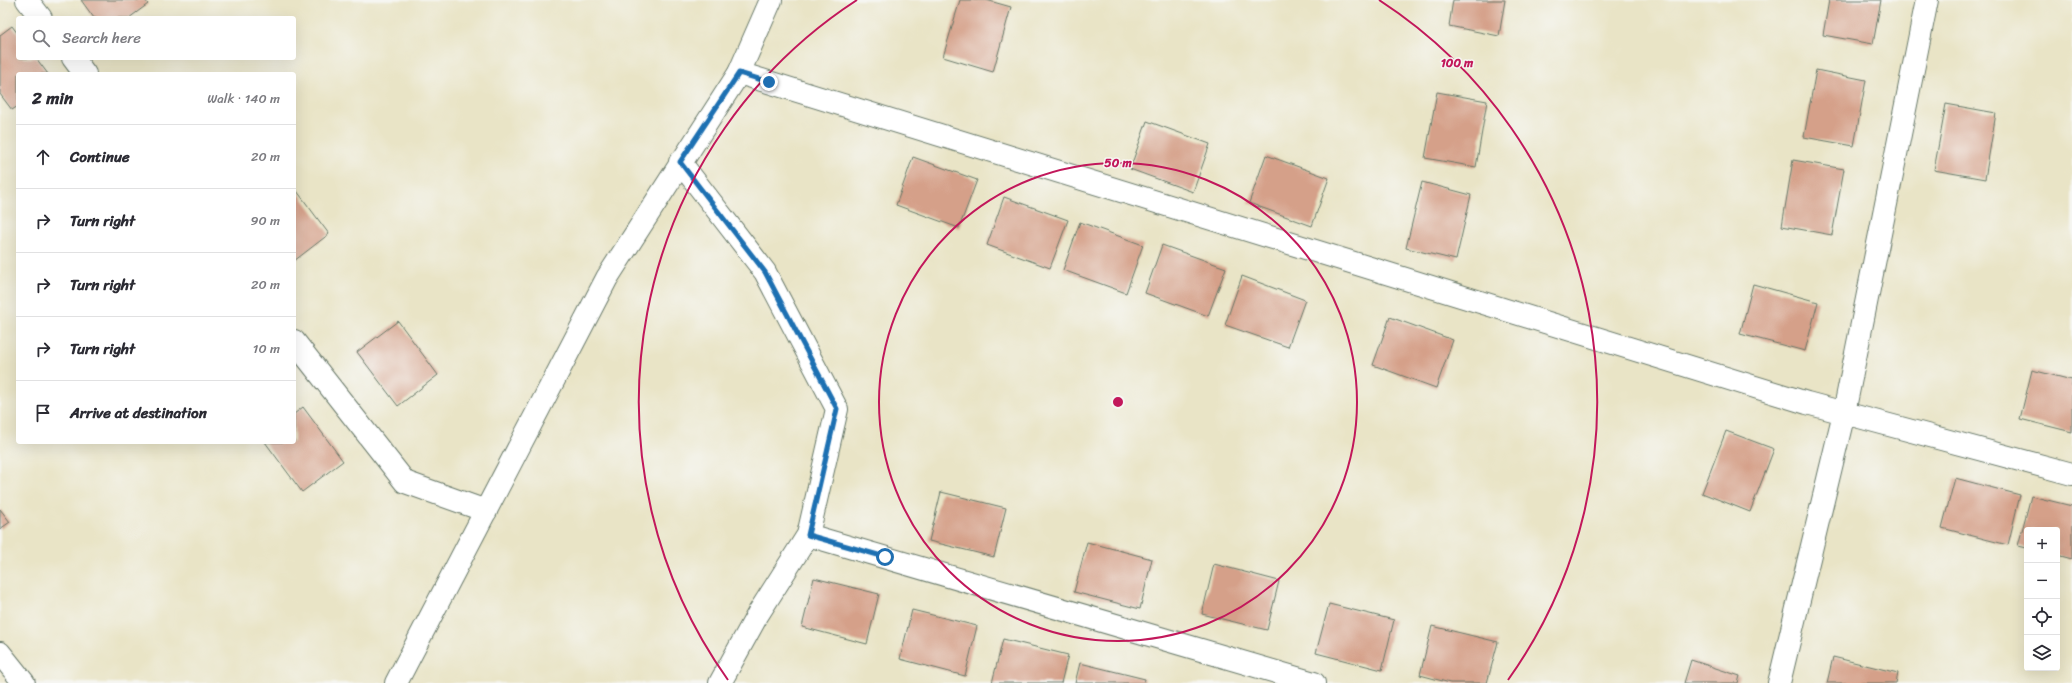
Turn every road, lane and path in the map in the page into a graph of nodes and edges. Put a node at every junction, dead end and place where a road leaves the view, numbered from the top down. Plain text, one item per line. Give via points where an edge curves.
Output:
1 (27, 0) edge
2 (771, 0) edge
3 (1926, 0) edge
4 (39, 16) edge
5 (74, 60) edge
6 (84, 72) edge
7 (739, 73) junction
8 (680, 162) junction
9 (296, 344) edge
10 (1844, 413) junction
11 (2072, 474) edge
12 (486, 512) junction
13 (808, 535) junction
14 (0, 653) edge
15 (24, 683) edge
16 (396, 683) edge
17 (720, 683) edge
18 (1314, 683) edge
19 (1779, 683) edge

1 - 4 street
2 - 7 street
3 - 10 street
5 - 6 street
7 - 8 street
7 - 10 street
8 - 12 street via 608,278
8 - 13 street via 765,272 837,409
9 - 12 street via 405,482
10 - 11 street
10 - 19 street
12 - 16 street
13 - 17 street via 758,614
13 - 18 street
14 - 15 street

